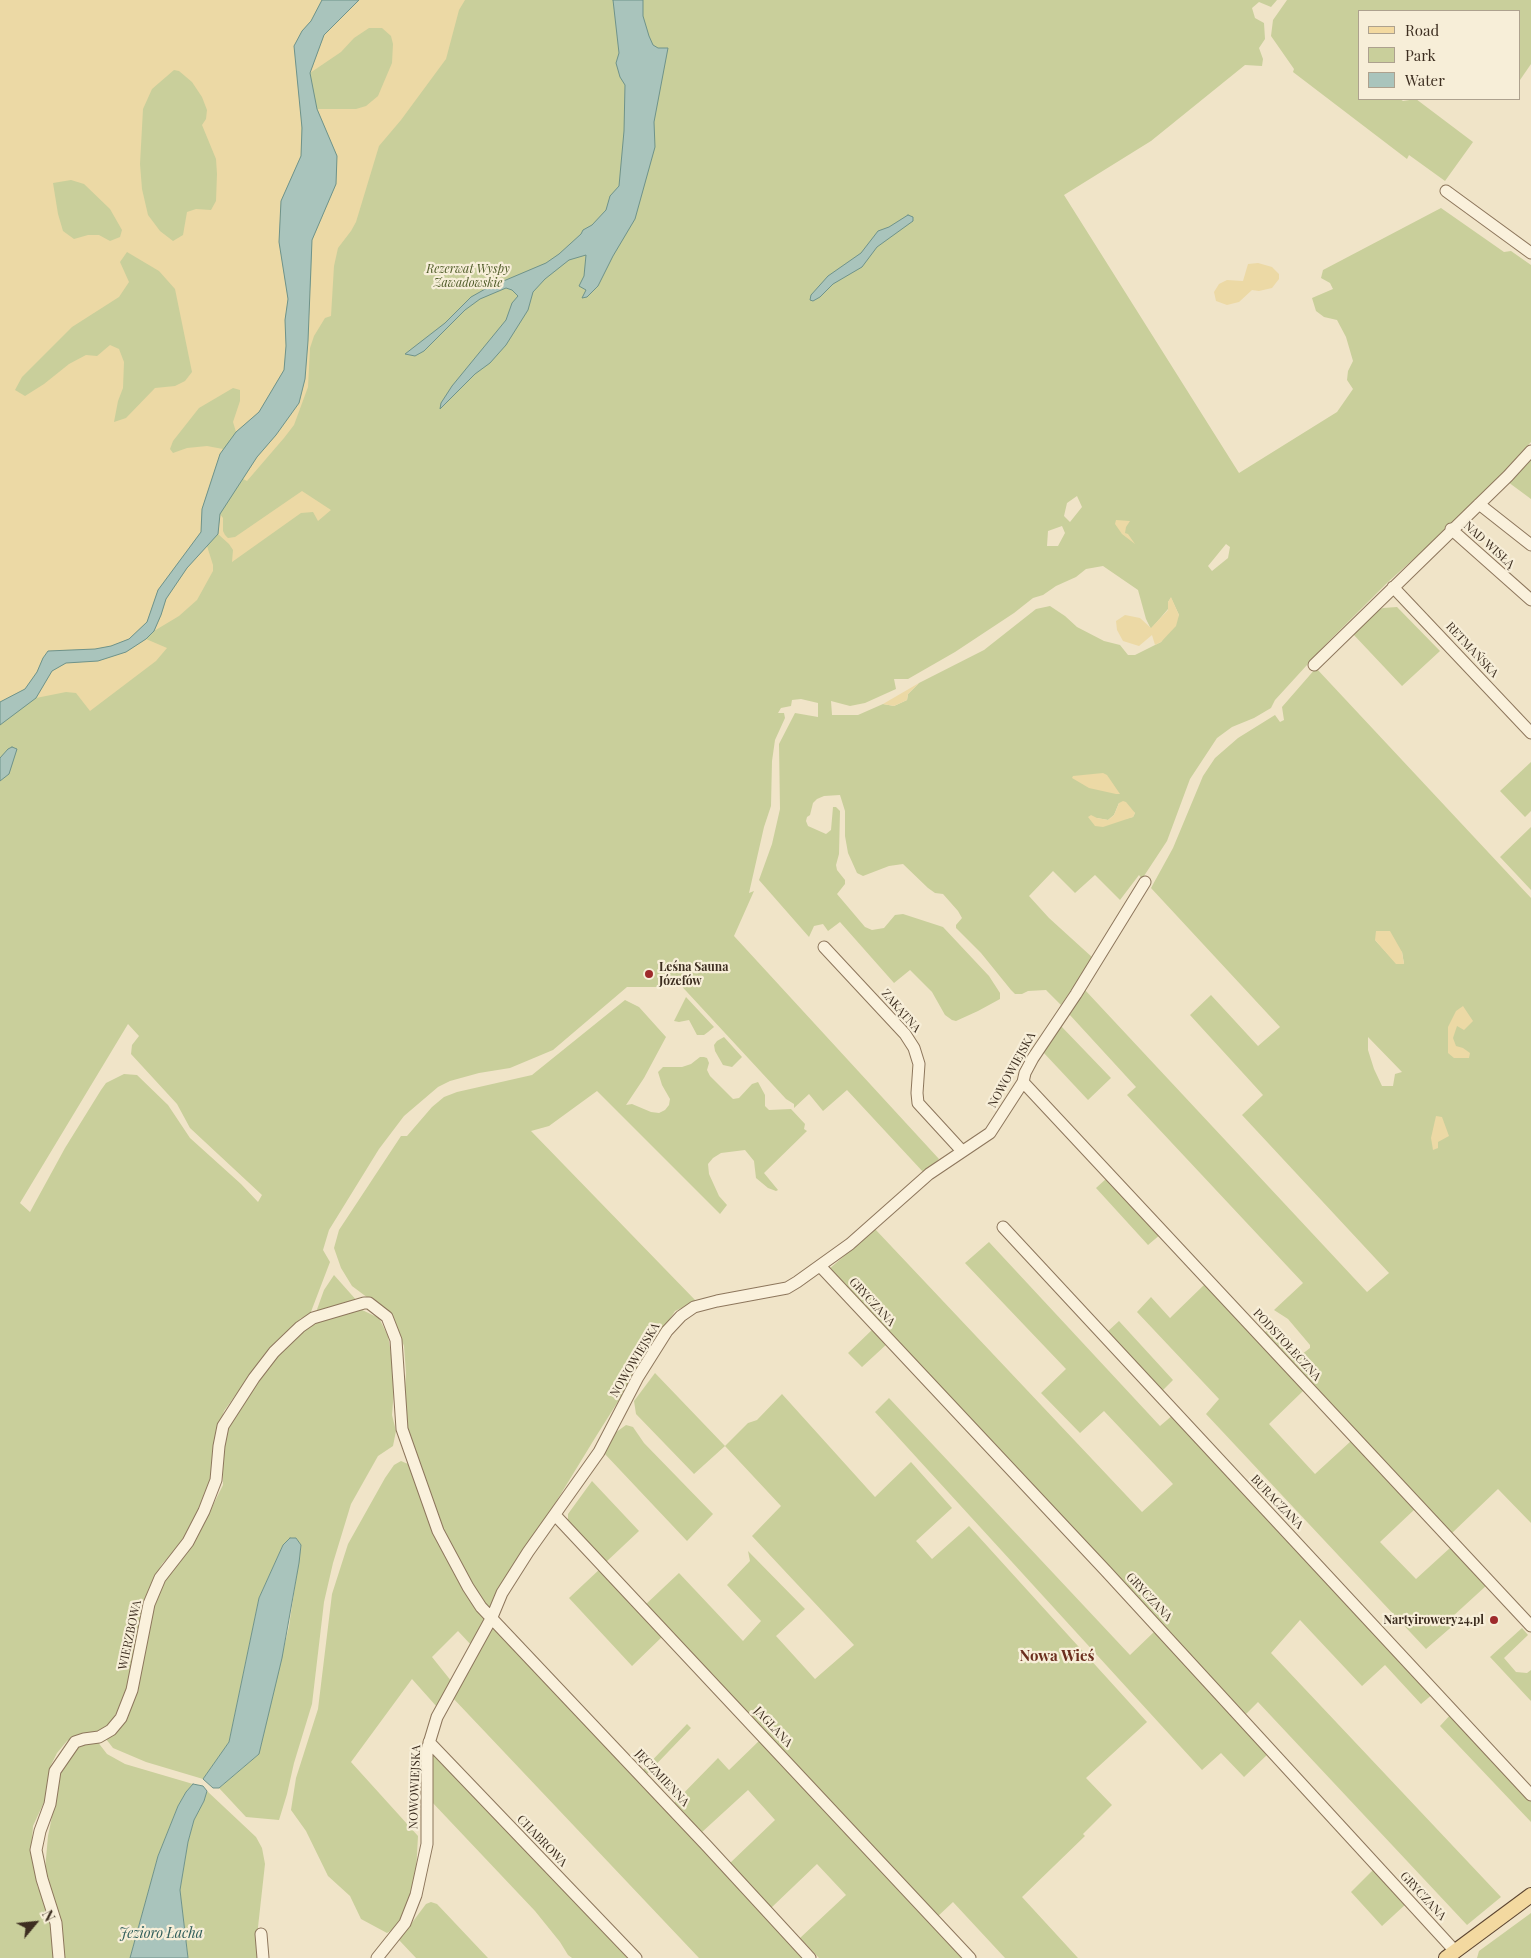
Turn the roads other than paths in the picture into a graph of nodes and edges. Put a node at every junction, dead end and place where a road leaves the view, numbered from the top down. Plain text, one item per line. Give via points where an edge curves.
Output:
1 (1446, 191) dead end
2 (1531, 254) edge
3 (1531, 451) edge
4 (1479, 504) junction
5 (1451, 530) junction
6 (1531, 545) edge
7 (1393, 587) junction
8 (1531, 600) edge
9 (1314, 665) dead end
10 (1531, 733) edge
11 (1144, 882) dead end
12 (824, 947) dead end
13 (1023, 1082) junction
14 (962, 1151) junction
15 (1003, 1227) dead end
16 (820, 1266) junction
17 (364, 1303) joint
18 (555, 1515) junction
19 (492, 1617) junction
20 (1531, 1626) edge
21 (429, 1742) junction
22 (1531, 1795) edge
23 (1531, 1895) edge
24 (261, 1934) dead end
25 (1449, 1956) edge
26 (59, 1958) edge
27 (263, 1958) edge
28 (377, 1958) edge
29 (636, 1958) edge
30 (810, 1958) edge
31 (970, 1958) edge

1 - 2 street
3 - 4 street
4 - 5 street
4 - 6 street
5 - 7 street
5 - 8 street, NAD WISŁĄ
7 - 9 street
7 - 10 street, RETMAŃSKA
11 - 13 street, NOWOWIEJSKA via 1026,1069
12 - 14 street, ZAKĄTNA via 905,1034 919,1064 918,1103
13 - 14 street, NOWOWIEJSKA via 990,1133
13 - 20 street, PODSTOŁECZNA
14 - 16 street, NOWOWIEJSKA
15 - 22 street, BURACZANA
16 - 18 street, NOWOWIEJSKA via 787,1288 694,1307 681,1316 667,1331 638,1377 599,1452
16 - 25 street, GRYCZANA via 1120,1586
17 - 19 street, JĘCZMIENNA via 387,1316 396,1340 402,1429 438,1530 468,1587
17 - 26 street, WIERZBOWA via 313,1318 300,1326 254,1378 223,1426 216,1480 204,1511 188,1542 160,1578 149,1604 132,1690 121,1718 111,1730 99,1737 76,1742 55,1771 50,1804 36,1850 56,1923
18 - 19 street, NOWOWIEJSKA via 502,1593
18 - 31 street, JAGLANA
19 - 21 street, NOWOWIEJSKA via 437,1717
19 - 30 street, JĘCZMIENNA
21 - 28 street, NOWOWIEJSKA via 427,1844 416,1895 405,1924
21 - 29 street, CHABROWA
23 - 25 main road
24 - 27 street

